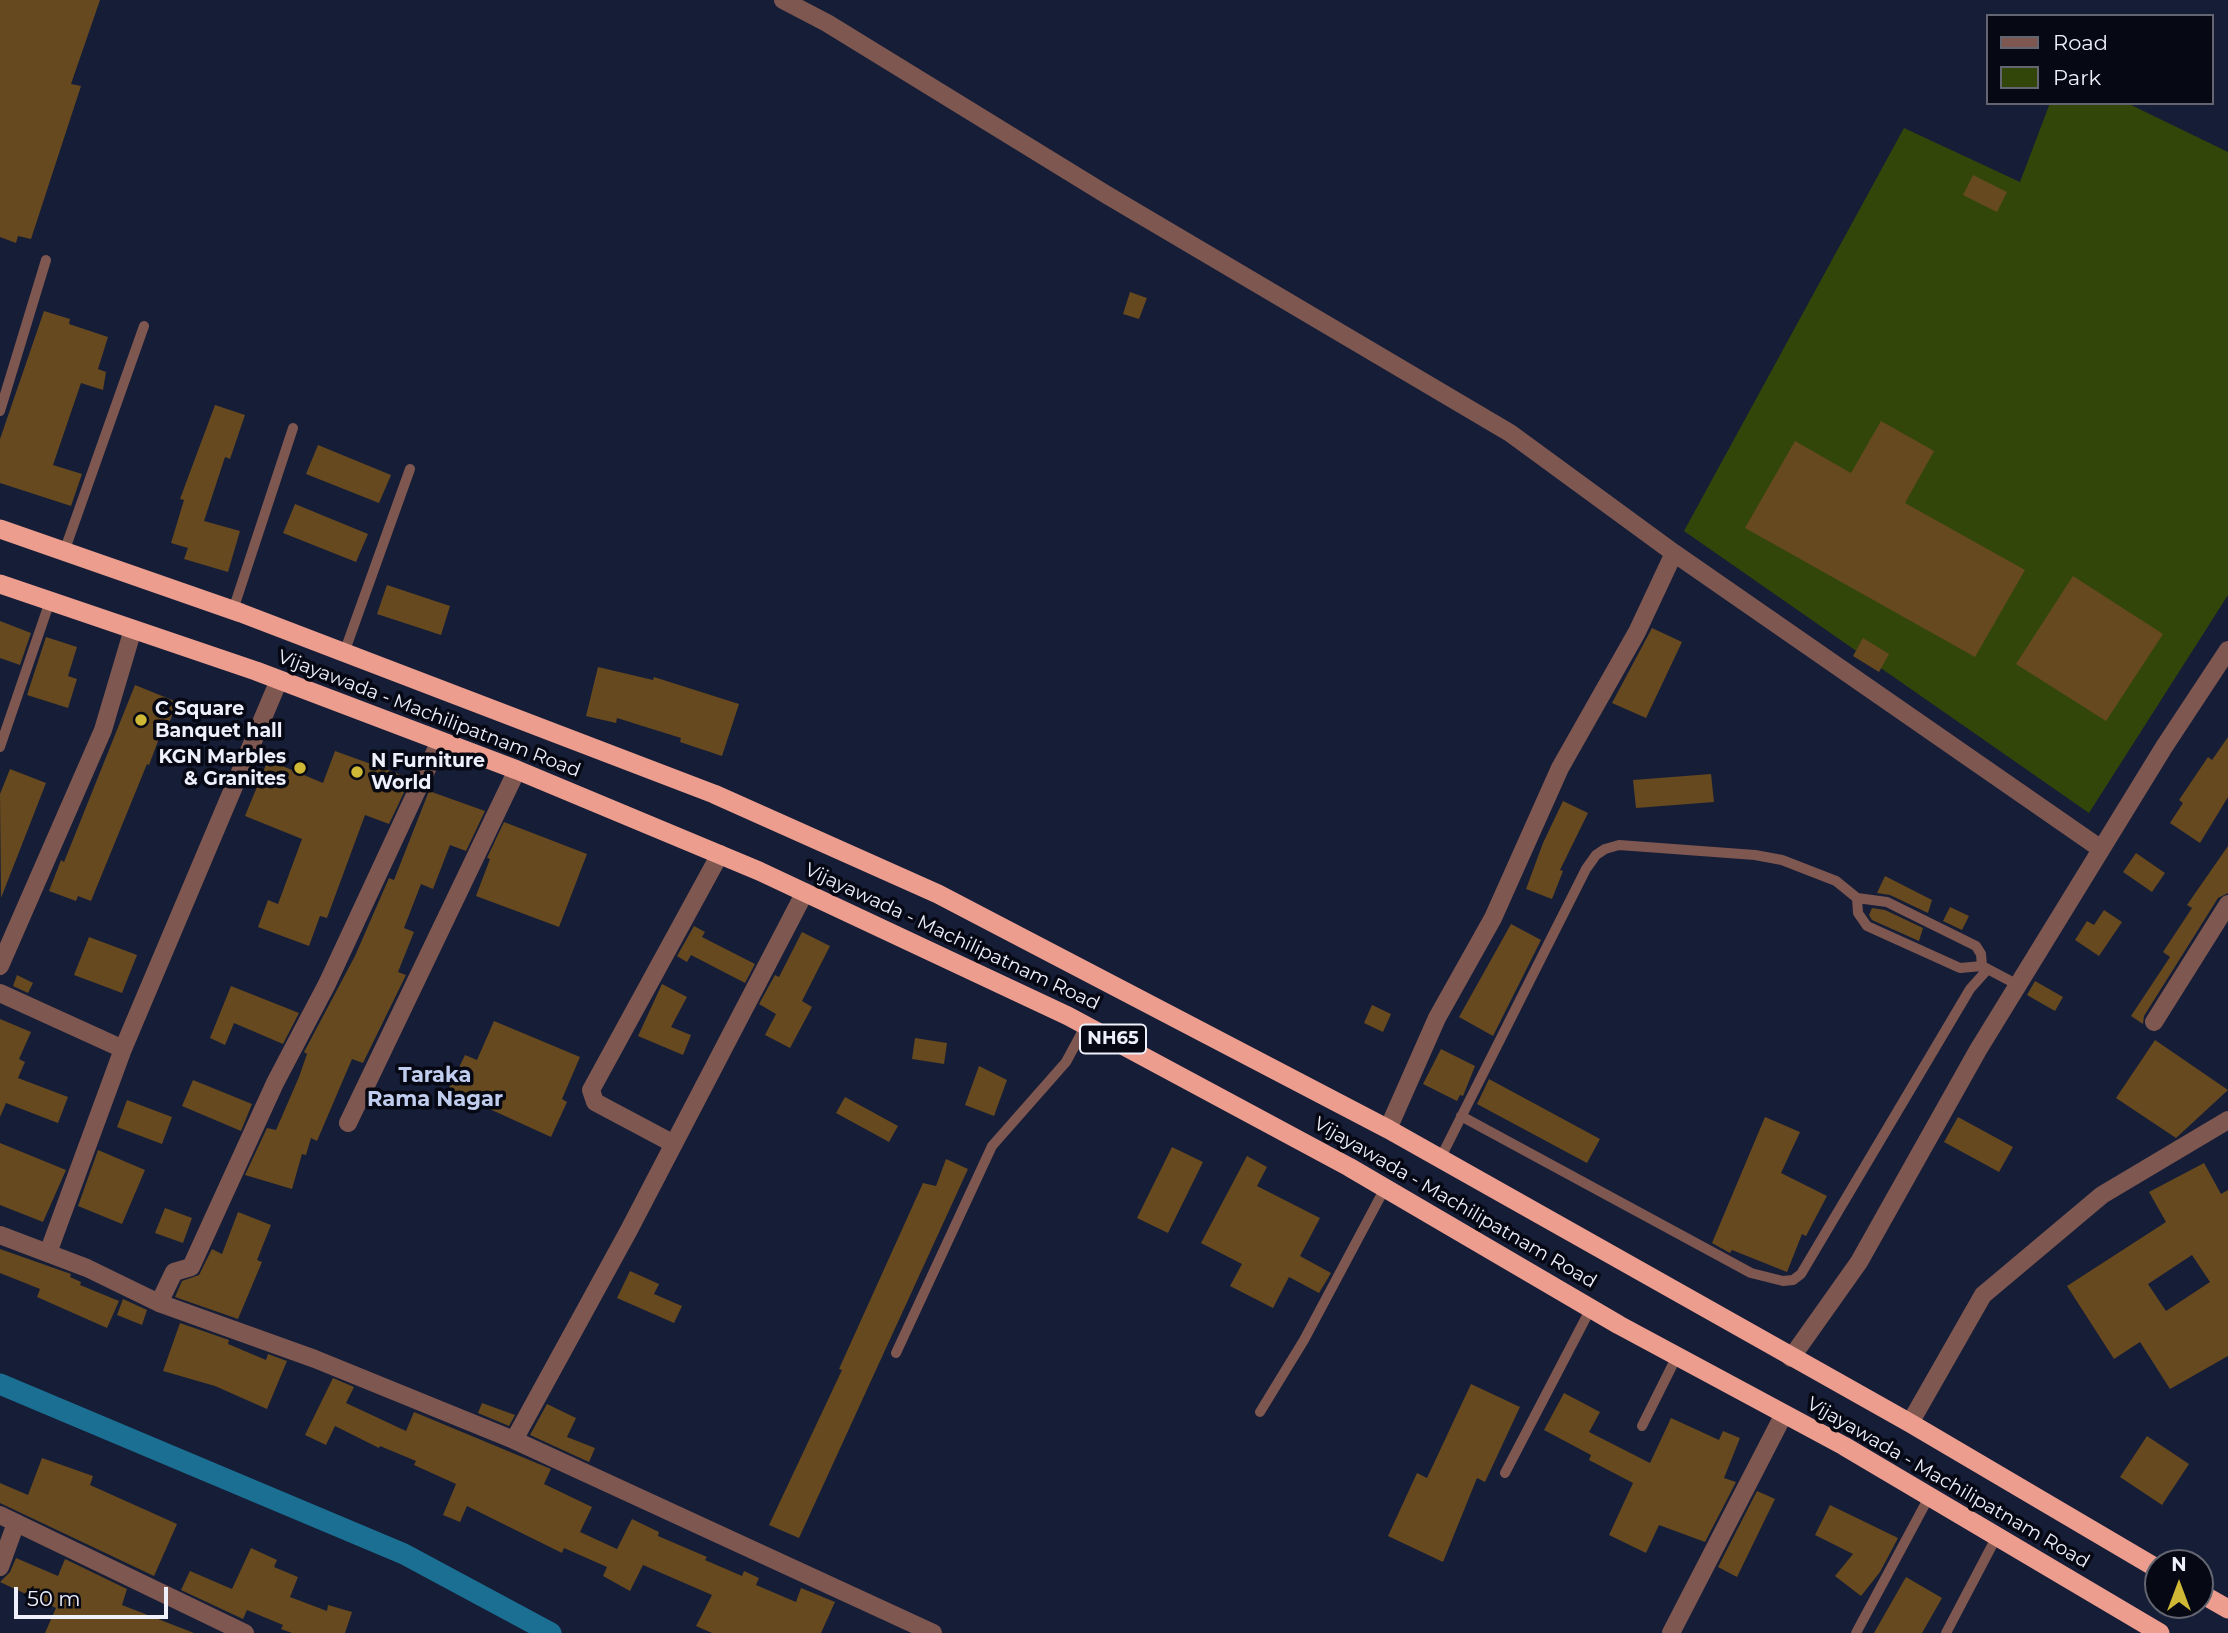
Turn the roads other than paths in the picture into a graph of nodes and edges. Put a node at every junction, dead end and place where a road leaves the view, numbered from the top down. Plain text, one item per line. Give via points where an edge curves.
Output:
1 (783, 0) edge
2 (46, 260) dead end
3 (144, 326) dead end
4 (0, 411) edge
5 (293, 428) dead end
6 (410, 469) dead end
7 (0, 529) edge
8 (64, 552) junction
9 (1674, 553) junction
10 (0, 584) edge
11 (50, 601) junction
12 (233, 610) junction
13 (133, 629) junction
14 (2228, 650) edge
15 (344, 653) junction
16 (279, 680) junction
17 (440, 741) junction
18 (0, 747) edge
19 (517, 770) junction
20 (2101, 849) junction
21 (720, 854) junction
22 (805, 892) junction
23 (1857, 898) junction
24 (2228, 904) edge
25 (0, 966) edge
26 (1985, 968) junction
27 (2018, 985) junction
28 (0, 993) edge
29 (2154, 1022) dead end
30 (1086, 1025) junction
31 (123, 1049) junction
32 (1461, 1116) junction
33 (2228, 1120) edge
34 (348, 1123) dead end
35 (1388, 1129) junction
36 (674, 1144) junction
37 (1440, 1158) junction
38 (1385, 1188) junction
39 (0, 1235) edge
40 (48, 1253) junction
41 (159, 1303) junction
42 (1591, 1308) junction
43 (896, 1353) dead end
44 (1677, 1356) junction
45 (1791, 1358) junction
46 (1260, 1412) dead end
47 (1784, 1414) junction
48 (1910, 1423) junction
49 (1642, 1426) dead end
50 (514, 1440) junction
51 (1505, 1473) dead end
52 (1930, 1497) junction
53 (8, 1519) edge
54 (1997, 1536) junction
55 (2144, 1561) edge
56 (0, 1567) edge
57 (245, 1633) edge
58 (933, 1633) edge
59 (1671, 1633) edge
60 (1856, 1633) edge
61 (1945, 1633) edge
62 (2160, 1633) edge

1 - 9 street via 1510,433
2 - 4 lane
3 - 8 lane
5 - 12 lane
6 - 15 lane
7 - 8 highway, Vijayawada - Machilipatnam Road / NH65
8 - 12 highway, Vijayawada - Machilipatnam Road / NH65
9 - 20 street
9 - 35 street via 1637,632 1560,768 1493,918 1437,1018
10 - 11 highway, Vijayawada - Machilipatnam Road / NH65
11 - 13 highway, Vijayawada - Machilipatnam Road / NH65
11 - 18 lane
12 - 15 highway, Vijayawada - Machilipatnam Road / NH65
13 - 16 highway, Vijayawada - Machilipatnam Road / NH65
13 - 25 street via 103,730
14 - 20 street
15 - 35 highway, Vijayawada - Machilipatnam Road / NH65 via 714,794 903,878
16 - 17 highway, Vijayawada - Machilipatnam Road / NH65
16 - 31 street
17 - 19 highway, Vijayawada - Machilipatnam Road / NH65
17 - 41 street via 191,1267 174,1272
19 - 21 highway, Vijayawada - Machilipatnam Road / NH65
19 - 34 street
20 - 27 street
21 - 22 highway, Vijayawada - Machilipatnam Road / NH65
21 - 36 street via 591,1090 595,1102
22 - 30 highway, Vijayawada - Machilipatnam Road / NH65
22 - 36 street
23 - 26 lane via 1882,900 1976,946
23 - 26 lane via 1858,914 1867,926 1960,968
23 - 32 lane via 1836,881 1782,860 1619,845 1605,849 1586,869
24 - 29 street
26 - 27 lane
26 - 32 lane via 1801,1274 1793,1280 1751,1273
27 - 45 street via 1859,1262
28 - 31 street
30 - 38 highway, Vijayawada - Machilipatnam Road / NH65
30 - 43 lane via 1066,1062 992,1146
31 - 40 street
32 - 37 lane
33 - 48 street via 2102,1195 1983,1296
35 - 37 highway, Vijayawada - Machilipatnam Road / NH65
36 - 50 street
37 - 45 highway, Vijayawada - Machilipatnam Road / NH65
38 - 42 highway, Vijayawada - Machilipatnam Road / NH65
38 - 46 lane
39 - 40 street
40 - 41 street
41 - 50 street via 315,1359
42 - 44 highway, Vijayawada - Machilipatnam Road / NH65
42 - 51 lane
44 - 47 highway, Vijayawada - Machilipatnam Road / NH65
44 - 49 lane
45 - 48 highway, Vijayawada - Machilipatnam Road / NH65
47 - 52 highway, Vijayawada - Machilipatnam Road / NH65
47 - 59 street
48 - 55 highway, Vijayawada - Machilipatnam Road / NH65
50 - 58 street
52 - 54 highway, Vijayawada - Machilipatnam Road / NH65
52 - 60 lane
53 - 56 street
53 - 57 street
54 - 61 lane
54 - 62 highway, Vijayawada - Machilipatnam Road / NH65

